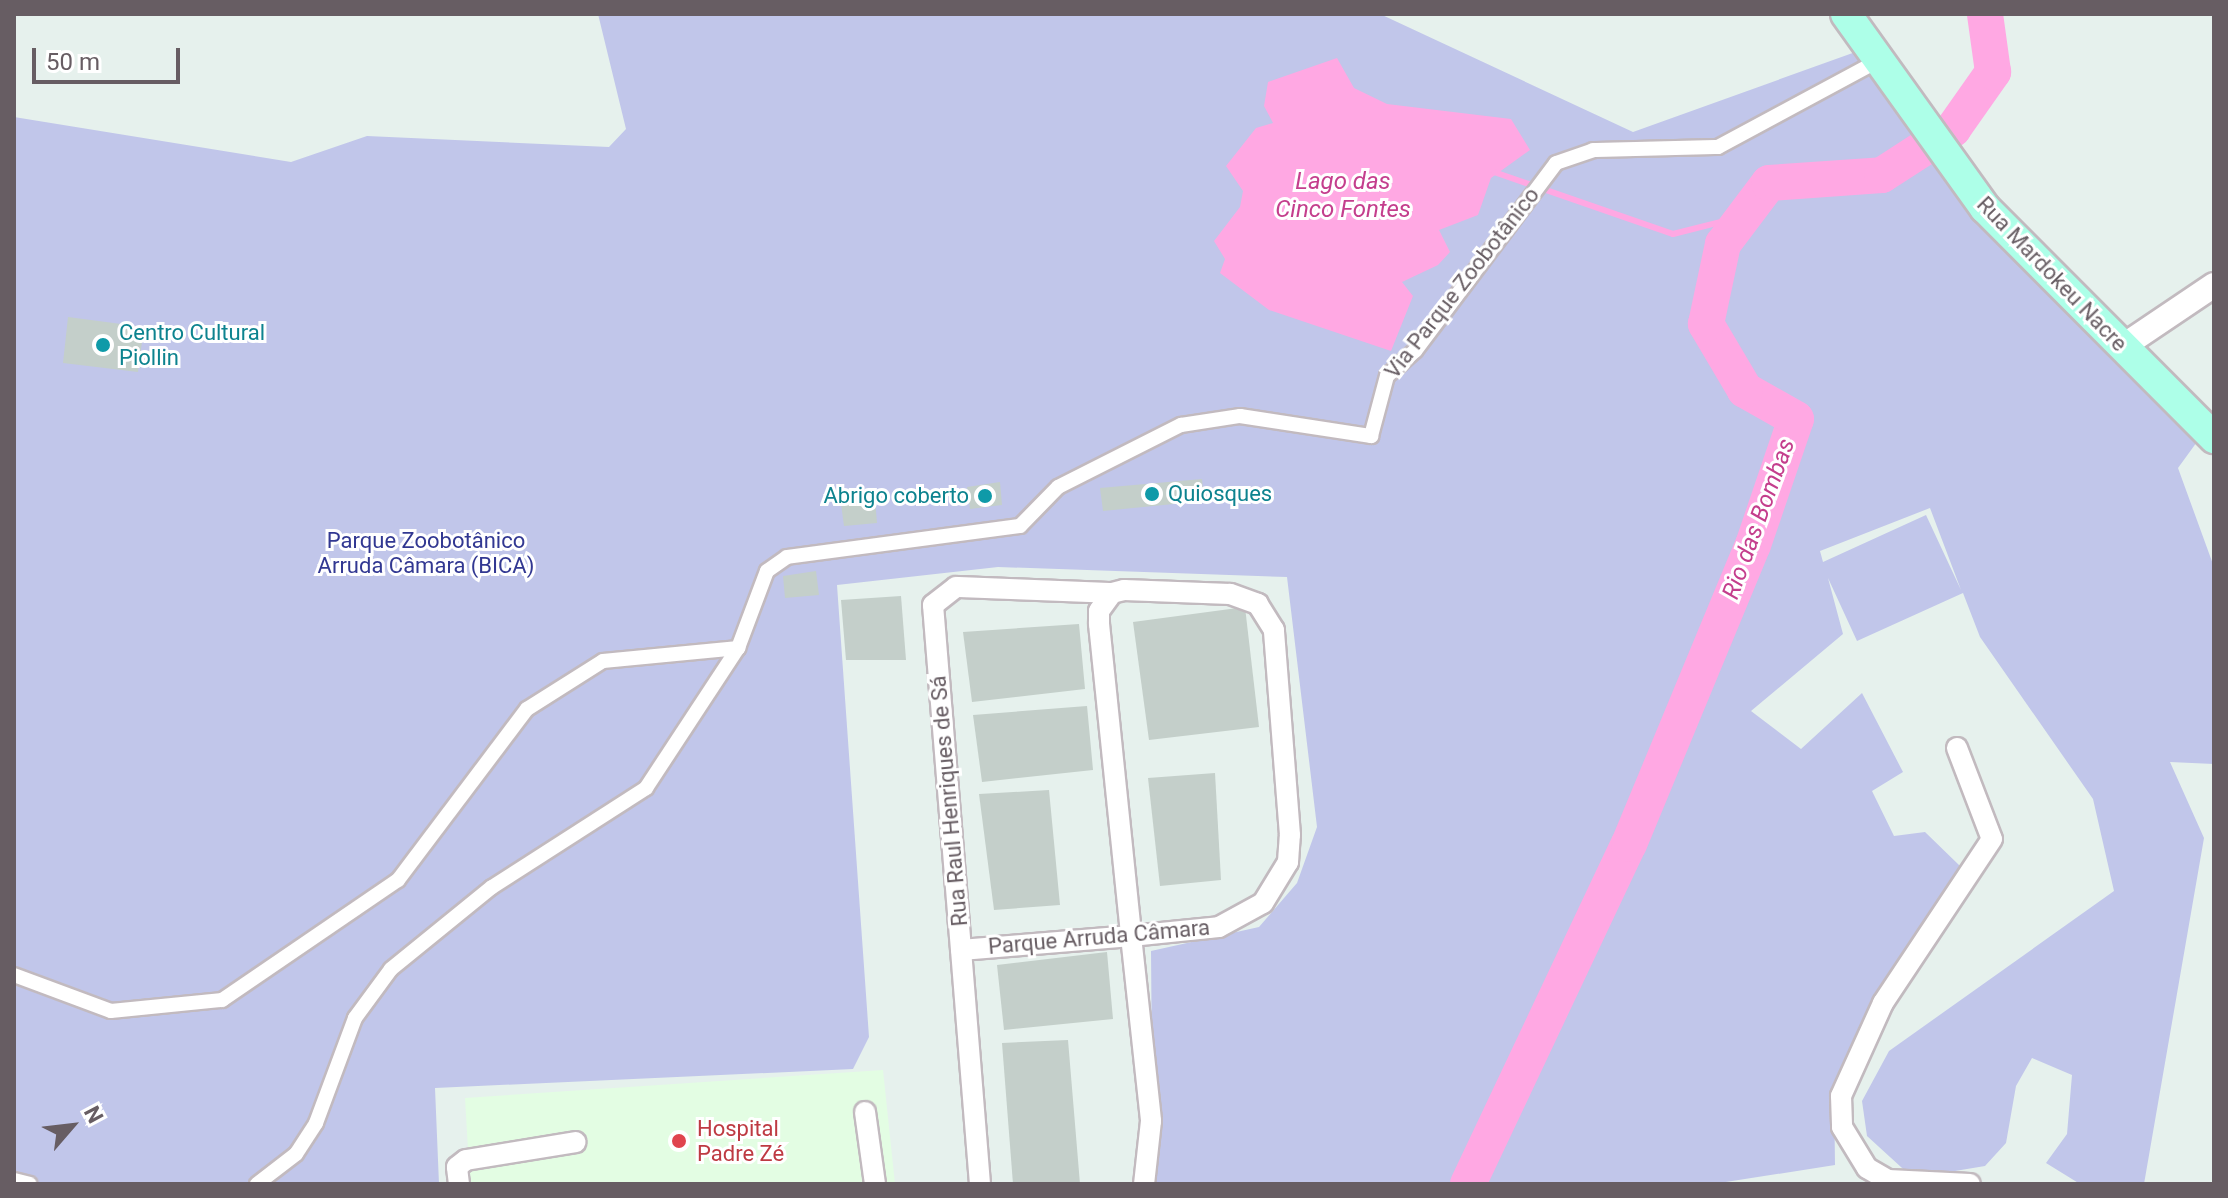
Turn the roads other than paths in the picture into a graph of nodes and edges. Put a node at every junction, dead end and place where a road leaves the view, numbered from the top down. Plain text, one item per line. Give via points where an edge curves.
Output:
1 (1846, 14) edge
2 (1876, 62) junction
3 (2214, 285) edge
4 (2122, 347) junction
5 (2214, 438) edge
6 (1112, 593) junction
7 (738, 648) junction
8 (1957, 748) dead end
9 (1131, 936) junction
10 (961, 950) junction
11 (14, 975) edge
12 (865, 1112) dead end
13 (576, 1142) dead end
14 (14, 1180) edge
15 (30, 1184) edge
16 (257, 1184) edge
17 (459, 1184) edge
18 (875, 1184) edge
19 (980, 1184) edge
20 (1144, 1184) edge
21 (1970, 1184) edge

1 - 2 main road, Rua Mardokeu Nacre
2 - 4 main road, Rua Mardokeu Nacre via 1956,170
2 - 7 street, Via Parque Zoobotânico via 1718,147 1574,153 1543,176 1415,351 1387,376 1371,436 1240,416 1181,425 1058,487 1020,526 787,557 767,571
3 - 4 street
4 - 5 main road, Rua Mardokeu Nacre
6 - 9 street via 1099,624
6 - 9 street, Parque Arruda Câmara via 1230,594 1265,614 1274,630 1290,835 1276,887 1242,919
6 - 10 street, Rua Raul Henriques de Sá via 956,587 933,605
7 - 11 street via 603,661 527,709 398,880 222,1000 111,1011
7 - 16 street, Via Parque Zoobotânico via 626,807 492,887 391,969 355,1018 316,1123 296,1154
8 - 21 street via 1992,839 1883,1003 1841,1096 1842,1127 1867,1168 1888,1180
9 - 10 street, Parque Arruda Câmara
9 - 20 street via 1151,1121
10 - 19 street, Rua Raul Henriques de Sá
12 - 18 street
13 - 17 street via 466,1160 457,1167
14 - 15 street

